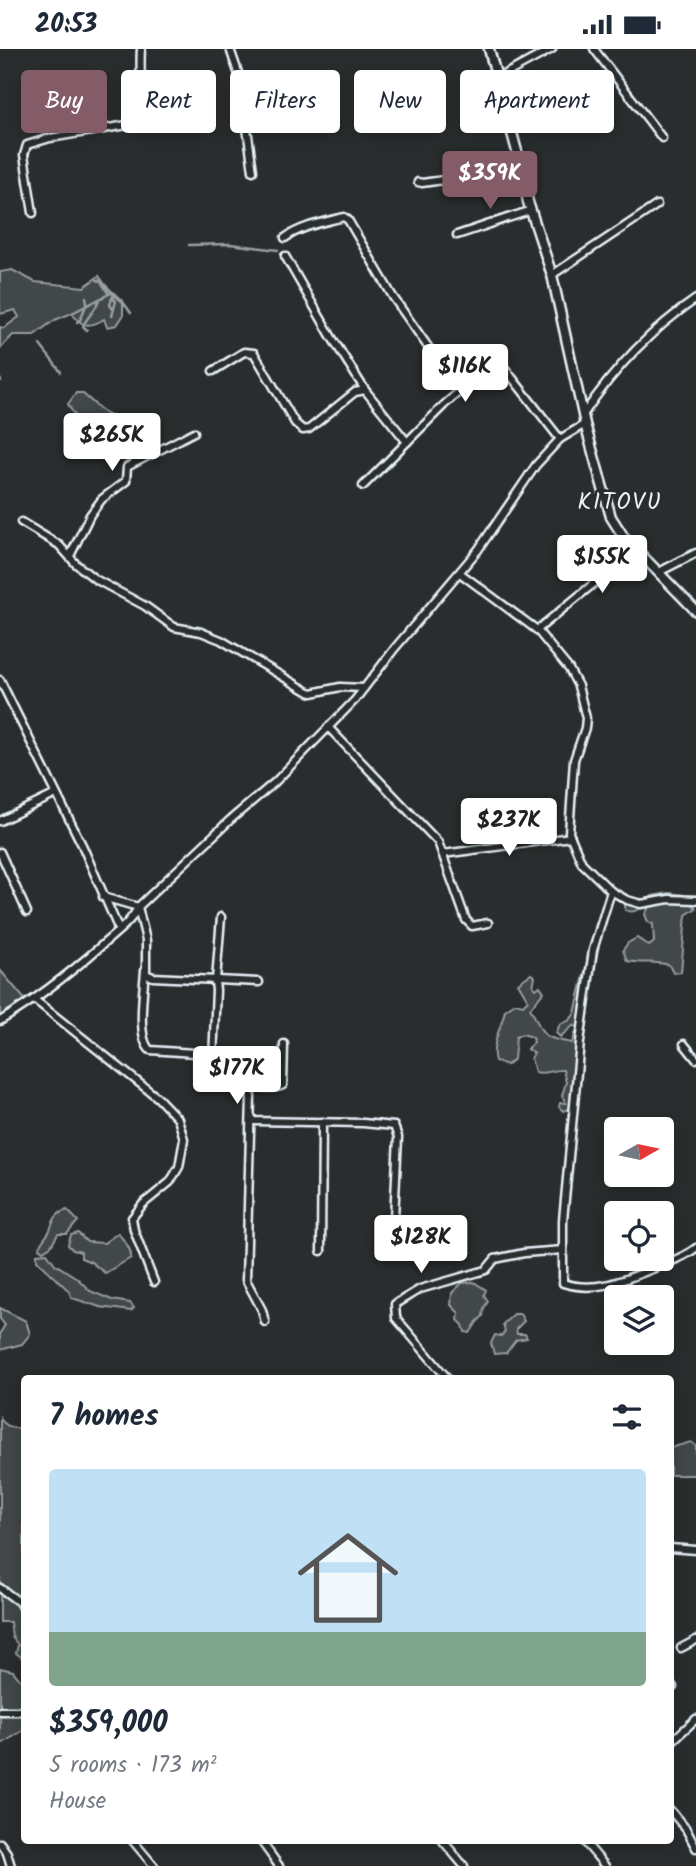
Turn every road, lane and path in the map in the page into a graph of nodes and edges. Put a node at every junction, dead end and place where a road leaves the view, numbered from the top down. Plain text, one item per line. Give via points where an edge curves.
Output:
1 (141, 49) edge
2 (230, 49) edge
3 (489, 49) edge
4 (552, 49) edge
5 (594, 49) edge
6 (494, 70) edge
7 (513, 70) edge
8 (512, 133) edge
9 (662, 138) dead end
10 (522, 169) junction
11 (253, 171) dead end
12 (418, 182) dead end
13 (657, 205) dead end
14 (530, 211) junction
15 (33, 213) dead end
16 (457, 235) dead end
17 (285, 238) dead end
18 (285, 255) dead end
19 (552, 275) junction
20 (696, 299) edge
21 (213, 371) dead end
22 (365, 390) junction
23 (459, 391) junction
24 (584, 420) junction
25 (194, 432) dead end
26 (560, 439) junction
27 (407, 442) junction
28 (363, 486) dead end
29 (21, 522) dead end
30 (636, 549) junction
31 (696, 554) edge
32 (70, 556) junction
33 (659, 572) junction
34 (460, 573) junction
35 (696, 611) edge
36 (537, 630) junction
37 (0, 680) edge
38 (364, 688) junction
39 (328, 727) junction
40 (56, 794) junction
41 (0, 821) edge
42 (571, 837) junction
43 (0, 852) edge
44 (443, 854) junction
45 (611, 891) junction
46 (103, 897) junction
47 (696, 900) edge
48 (138, 907) junction
49 (27, 912) dead end
50 (221, 917) dead end
51 (488, 923) dead end
52 (118, 930) junction
53 (145, 970) junction
54 (214, 980) junction
55 (259, 982) dead end
56 (35, 1000) junction
57 (0, 1021) edge
58 (284, 1044) dead end
59 (684, 1044) dead end
60 (696, 1059) edge
61 (213, 1061) junction
62 (248, 1090) junction
63 (251, 1116) junction
64 (322, 1122) junction
65 (393, 1238) dead end
66 (696, 1248) edge
67 (563, 1250) junction
68 (321, 1251) dead end
69 (154, 1282) dead end
70 (265, 1322) dead end
71 (445, 1375) edge
72 (674, 1548) edge
73 (696, 1550) edge
74 (0, 1588) edge
75 (21, 1606) edge
76 (696, 1640) edge
77 (681, 1648) dead end
78 (21, 1710) edge
79 (0, 1711) edge
80 (696, 1719) edge
81 (674, 1739) edge
82 (674, 1815) edge
83 (0, 1843) edge
84 (136, 1844) edge
85 (263, 1844) edge
86 (445, 1844) edge
87 (587, 1844) edge
88 (696, 1847) edge
89 (461, 1865) edge
90 (11, 1866) edge
91 (154, 1866) edge
92 (279, 1866) edge
93 (605, 1866) edge

1 - 15 street via 141,97 133,124 27,145 24,155
2 - 11 street via 240,78
3 - 6 street
4 - 7 street
5 - 9 street
8 - 10 street
10 - 12 street
10 - 14 street
13 - 19 street
14 - 16 street
14 - 19 street
17 - 23 street via 335,219 348,220 393,297
18 - 22 street
19 - 24 street
20 - 24 street via 637,346 599,392
21 - 22 street via 244,352 254,353 303,430 355,392
22 - 27 street
23 - 26 street via 490,363 498,364
23 - 27 street
24 - 26 street
24 - 30 street via 611,517
25 - 32 street via 127,467 126,481 90,515
26 - 34 street via 521,484
27 - 28 street
29 - 32 street
30 - 33 street
30 - 36 street
31 - 33 street
32 - 38 street via 95,579 174,627 221,640 312,693
33 - 35 street
34 - 36 street
34 - 38 street
36 - 42 street via 569,669 586,718 572,773
37 - 40 street
38 - 39 street
39 - 44 street via 438,842
39 - 48 street
40 - 41 street
40 - 46 street
42 - 44 street
42 - 45 street via 582,863
43 - 49 street
44 - 51 street via 466,920 471,926
45 - 47 street via 641,904
45 - 67 street via 593,950 580,1042
46 - 48 street
46 - 52 street
48 - 52 street
48 - 53 street via 146,940
50 - 54 street
52 - 56 street
53 - 54 street via 153,978
53 - 61 street via 145,1046 209,1053
54 - 55 street
54 - 61 street
56 - 57 street
56 - 69 street via 178,1119 184,1139 179,1167 170,1182 132,1218
58 - 62 street via 283,1085
59 - 60 street
61 - 62 street via 211,1077 216,1086
62 - 63 street
63 - 64 street via 254,1121
63 - 70 street via 246,1280
64 - 65 street via 394,1126
64 - 68 street
66 - 67 street via 676,1262 592,1289 563,1284
67 - 71 street via 495,1259 486,1270 420,1289 395,1304 396,1318
72 - 73 street
74 - 75 street
76 - 77 street
78 - 79 street
80 - 81 street
82 - 88 street
83 - 90 street
84 - 91 street
85 - 92 street
86 - 89 street
87 - 93 street

